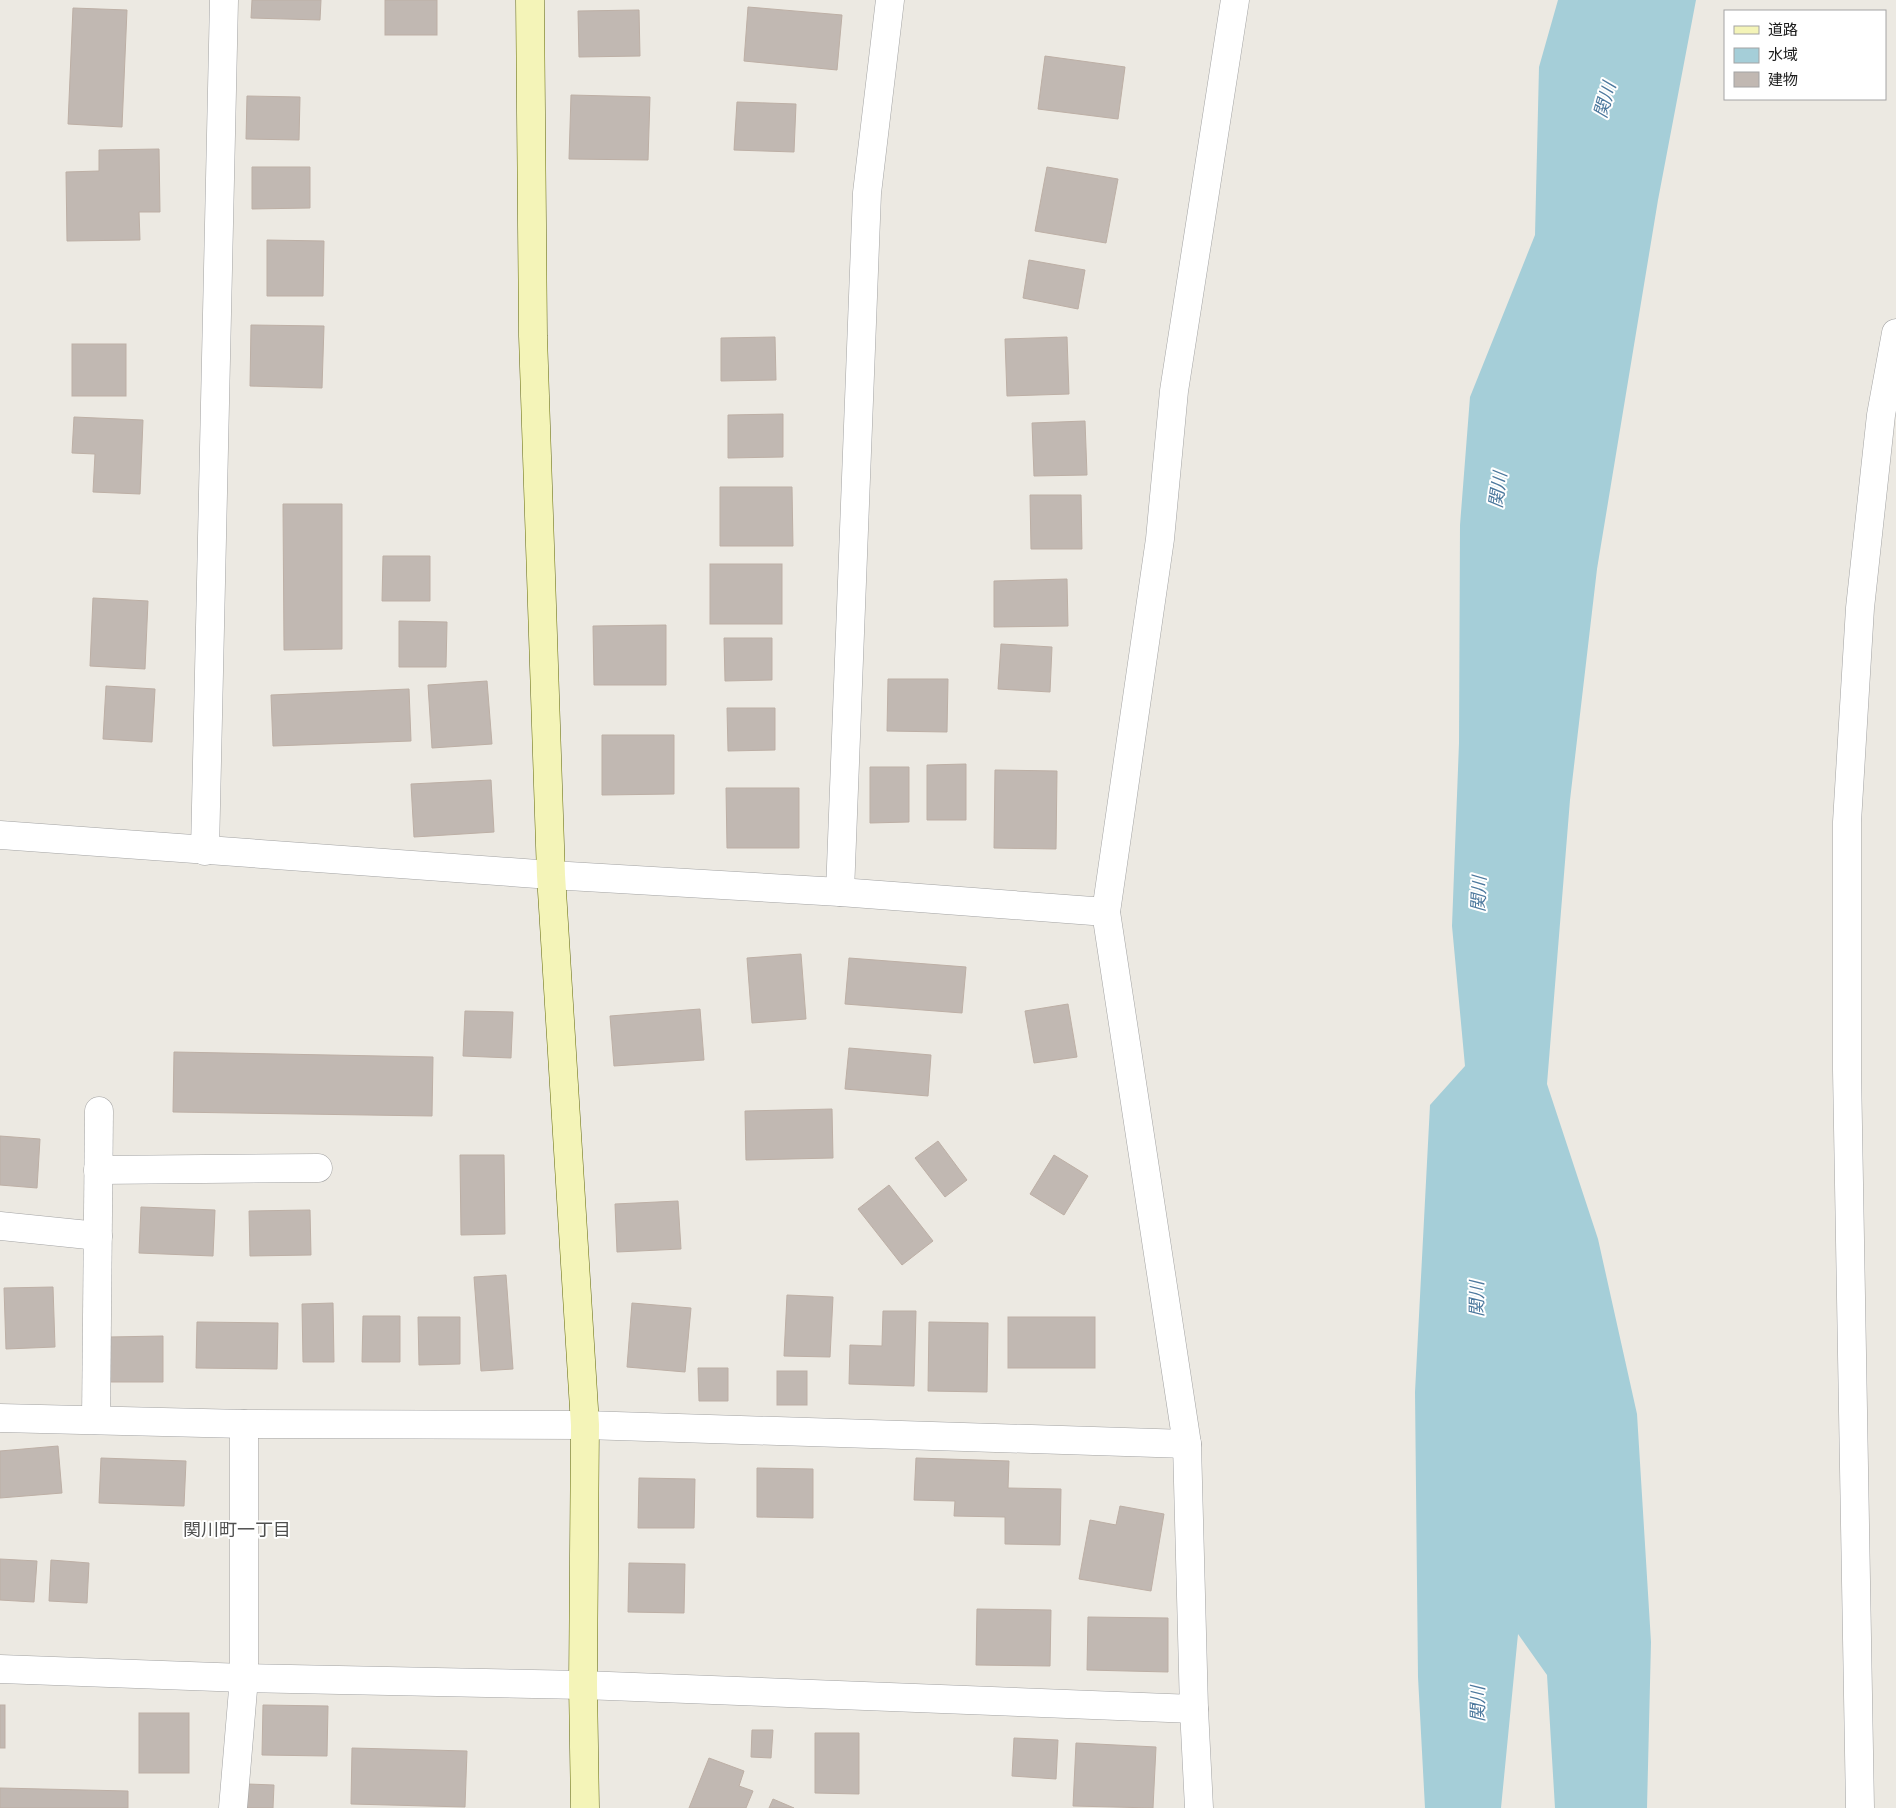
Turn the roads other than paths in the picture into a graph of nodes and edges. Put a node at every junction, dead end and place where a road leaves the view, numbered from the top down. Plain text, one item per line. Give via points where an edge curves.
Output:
1 (224, 0) edge
2 (530, 0) edge
3 (890, 0) edge
4 (1235, 0) edge
5 (1896, 333) edge
6 (0, 836) edge
7 (205, 851) junction
8 (550, 875) junction
9 (840, 892) junction
10 (1106, 912) junction
11 (99, 1111) dead end
12 (318, 1168) dead end
13 (98, 1170) junction
14 (0, 1226) edge
15 (98, 1236) junction
16 (0, 1418) edge
17 (96, 1420) junction
18 (244, 1424) junction
19 (585, 1425) junction
20 (1187, 1444) junction
21 (0, 1669) edge
22 (244, 1678) junction
23 (583, 1685) junction
24 (1194, 1709) junction
25 (233, 1808) edge
26 (585, 1808) edge
27 (1199, 1808) edge
28 (1860, 1808) edge

1 - 7 street
2 - 8 street via 533,336
3 - 9 street via 867,194
4 - 10 street via 1174,391 1160,539
5 - 28 street via 1881,415 1860,608 1847,822 1847,1080
6 - 7 street
7 - 8 street
8 - 9 street
8 - 19 street
9 - 10 street
10 - 20 street
11 - 13 street
12 - 13 street
13 - 15 street
14 - 15 street
15 - 17 street
16 - 17 street
17 - 18 street
18 - 19 street
18 - 22 street
19 - 20 street
19 - 23 street
20 - 24 street
21 - 22 street
22 - 23 street
22 - 25 street
23 - 24 street
23 - 26 street
24 - 27 street

